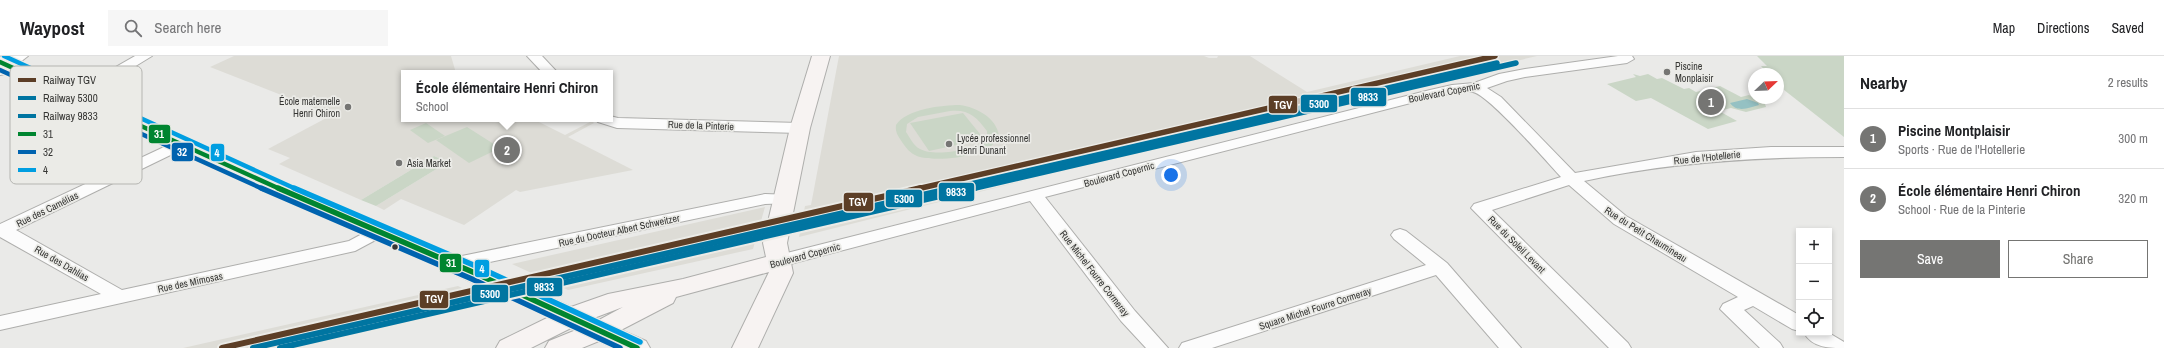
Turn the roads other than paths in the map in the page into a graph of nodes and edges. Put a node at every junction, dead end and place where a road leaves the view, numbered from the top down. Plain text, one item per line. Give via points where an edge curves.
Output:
1 (145, 56) edge
2 (534, 56) edge
3 (805, 56) edge
4 (821, 56) edge
5 (1628, 59) dead end
6 (128, 66) edge
7 (548, 70) edge
8 (1476, 87) junction
9 (613, 122) edge
10 (801, 123) junction
11 (142, 126) edge
12 (181, 144) junction
13 (1844, 152) edge
14 (142, 163) edge
15 (1571, 178) junction
16 (99, 184) edge
17 (1035, 196) junction
18 (786, 200) junction
19 (2, 231) edge
20 (377, 232) junction
21 (1400, 235) dead end
22 (777, 252) junction
23 (452, 264) junction
24 (1440, 267) junction
25 (683, 287) junction
26 (120, 297) junction
27 (1753, 298) junction
28 (571, 317) junction
29 (1796, 322) edge
30 (0, 323) edge
31 (600, 330) junction
32 (1819, 336) edge
33 (509, 348) edge
34 (558, 348) edge
35 (638, 348) edge
36 (745, 348) edge
37 (1158, 348) edge
38 (1189, 348) edge
39 (1511, 348) edge
40 (1621, 348) edge
41 (1773, 348) edge
42 (1840, 348) edge

1 - 6 street
2 - 7 street
3 - 10 main road via 800,89
4 - 10 main road
5 - 8 street, Boulevard Copernic via 1525,73
8 - 15 street, Rue du Petit Chaumineau via 1500,103
8 - 17 street, Boulevard Copernic via 1422,96
9 - 10 street, Rue de la Pinterie
10 - 18 main road
11 - 12 main road
12 - 14 street, Rue des Camélias
12 - 20 main road
13 - 15 street, Rue de l'Hotellerie via 1716,155
15 - 27 street, Rue du Petit Chaumineau via 1620,220
15 - 40 street, Rue du Soleil Levant via 1480,208
16 - 19 street, Rue des Camélias
17 - 22 street, Boulevard Copernic
17 - 37 street, Rue Michel Fourre Cormeray via 1128,316
18 - 22 main road
18 - 23 street, Rue du Docteur Albert Schweitzer via 765,198
19 - 26 street, Rue des Dahlias
20 - 23 main road
20 - 26 street, Rue des Mimosas via 355,245
21 - 24 street
22 - 25 main road, Boulevard Copernic
22 - 36 main road via 782,273
23 - 28 main road
24 - 38 street, Square Michel Fourre Cormeray
24 - 39 street
25 - 28 main road, Boulevard Copernic via 625,297
25 - 31 main road, Boulevard Copernic
26 - 30 street, Rue des Mimosas
27 - 29 street, Rue du Petit Chaumineau
27 - 41 street via 1730,309
28 - 31 main road
28 - 33 main road, Boulevard Copernic
31 - 34 main road, Boulevard Copernic
31 - 35 main road
32 - 42 street

